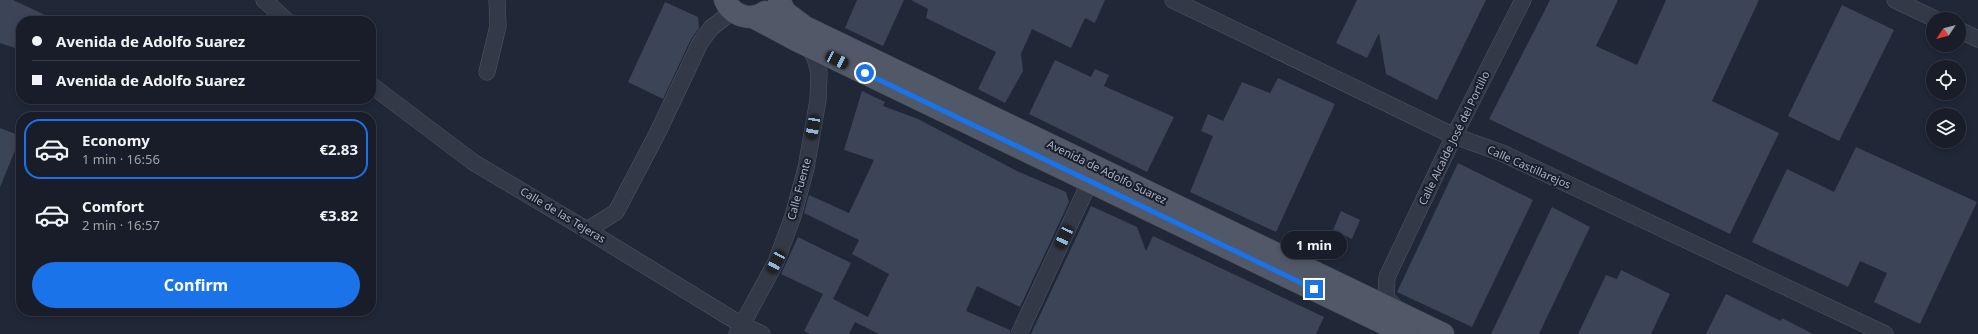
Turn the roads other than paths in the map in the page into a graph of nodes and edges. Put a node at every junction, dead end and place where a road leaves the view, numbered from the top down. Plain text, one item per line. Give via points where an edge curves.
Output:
1 (264, 0) edge
2 (498, 0) edge
3 (775, 0) edge
4 (779, 0) edge
5 (1173, 0) edge
6 (1523, 0) edge
7 (1895, 0) edge
8 (737, 10) edge
9 (1926, 15) edge
10 (282, 16) edge
11 (1966, 33) edge
12 (1978, 39) edge
13 (808, 46) junction
14 (487, 72) dead end
15 (376, 89) edge
16 (1454, 136) junction
17 (1090, 181) junction
18 (587, 230) junction
19 (1387, 277) junction
20 (1353, 290) junction
21 (1398, 327) edge
22 (739, 330) edge
23 (762, 334) edge
24 (1019, 334) edge
25 (1443, 334) edge
26 (1885, 334) edge

1 - 10 street
2 - 14 street via 498,26
3 - 8 main road via 769,10 762,15
4 - 20 main road, Avenida de Adolfo Suarez via 785,12 805,27
5 - 16 street, Calle Castillarejos
6 - 16 street, Calle Alcalde José del Portillo
7 - 9 street
8 - 13 main road, Avenida de Adolfo Suarez
8 - 18 street via 711,28 700,43 658,132 616,212
11 - 12 street
13 - 17 main road, Avenida de Adolfo Suarez
13 - 22 street, Calle Fuente via 819,73 818,100 806,168 793,216 776,262
15 - 18 street, Calle de las Tejeras via 473,162
16 - 19 street, Calle Alcalde José del Portillo
16 - 26 street, Calle Castillarejos via 1509,156
17 - 21 main road, Avenida de Adolfo Suarez
17 - 24 street
18 - 22 street, Calle de las Tejeras
19 - 20 street via 1366,290
19 - 21 street via 1386,298 1391,304
20 - 21 main road, Avenida de Adolfo Suarez
21 - 25 main road, Avenida de Adolfo Suarez
22 - 23 street, Calle de las Tejeras

